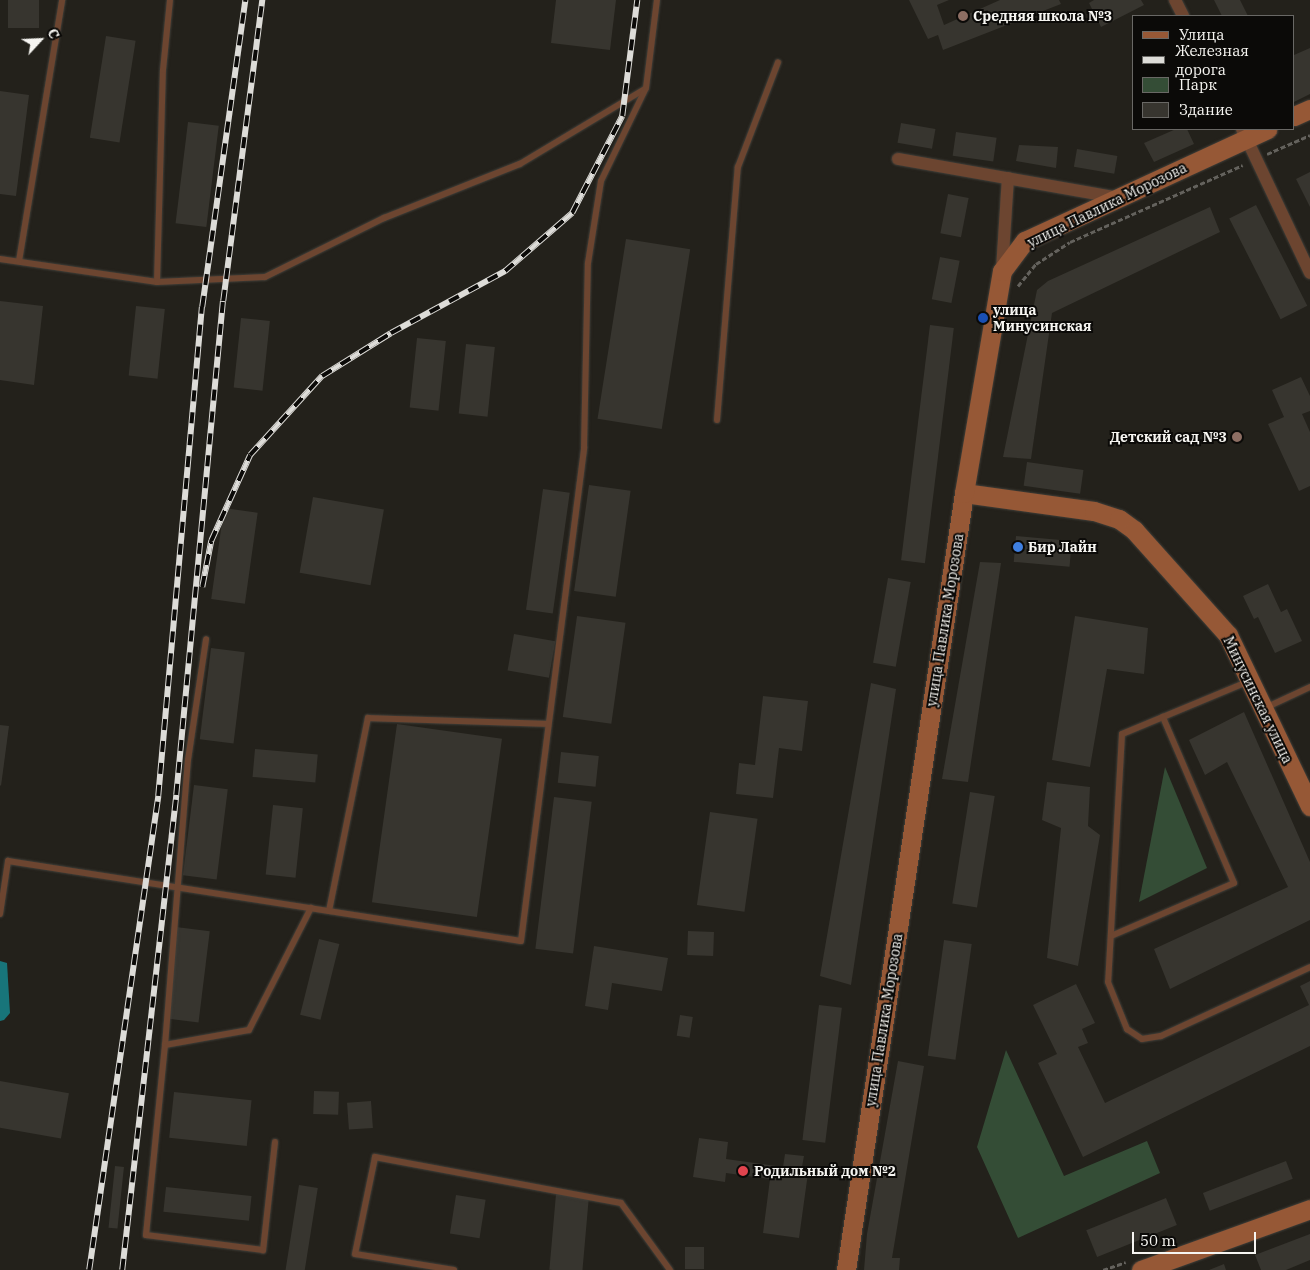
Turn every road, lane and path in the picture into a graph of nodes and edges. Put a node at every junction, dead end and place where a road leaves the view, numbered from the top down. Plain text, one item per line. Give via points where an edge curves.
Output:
1 (62, 0) edge
2 (170, 0) edge
3 (657, 0) edge
4 (1175, 0) edge
5 (1183, 15) edge
6 (778, 62) dead end
7 (646, 88) junction
8 (1310, 108) edge
9 (1295, 116) edge
10 (1263, 130) edge
11 (1245, 134) edge
12 (1310, 135) edge
13 (898, 159) dead end
14 (1256, 159) junction
15 (1008, 178) junction
16 (1119, 198) junction
17 (0, 259) edge
18 (19, 261) junction
19 (1036, 264) dead end
20 (1002, 271) junction
21 (1310, 273) edge
22 (157, 282) junction
23 (717, 420) dead end
24 (964, 493) junction
25 (206, 639) dead end
26 (1250, 681) junction
27 (1310, 687) edge
28 (1264, 709) junction
29 (1163, 717) junction
30 (548, 724) junction
31 (1310, 806) edge
32 (176, 887) junction
33 (311, 908) junction
34 (329, 911) junction
35 (0, 914) edge
36 (1111, 936) junction
37 (1310, 967) edge
38 (165, 1045) junction
39 (275, 1142) dead end
40 (1310, 1209) edge
41 (454, 1270) edge
42 (670, 1270) edge
43 (846, 1270) edge
44 (1141, 1270) edge

1 - 18 lane
2 - 22 lane via 163,70
3 - 7 lane
4 - 5 street
6 - 23 lane via 738,167
7 - 22 lane via 520,164 384,218 265,277
7 - 30 lane via 601,181 588,263 584,448
8 - 9 street
10 - 11 street, улица Павлика Морозова
11 - 14 street
11 - 16 street, улица Павлика Морозова
12 - 14 path
13 - 15 street
14 - 19 path via 1070,242
14 - 21 street
15 - 16 street
15 - 20 street
16 - 20 street, улица Павлика Морозова via 1025,241
17 - 18 lane
18 - 22 lane
20 - 24 street, улица Павлика Морозова
24 - 26 street, Минусинская улица via 1094,511 1127,524 1220,625
24 - 43 street, улица Павлика Морозова
25 - 32 lane via 188,760
26 - 28 street, Минусинская улица
26 - 29 lane
27 - 28 lane
28 - 31 street, Минусинская улица
29 - 36 lane via 1122,734
29 - 36 lane via 1234,883
30 - 34 lane via 368,718
30 - 34 lane via 520,941
32 - 33 lane
32 - 35 lane via 8,861
32 - 38 lane
33 - 34 lane
33 - 38 lane via 249,1030
36 - 37 lane via 1108,982 1127,1029 1142,1039 1161,1036
38 - 39 lane via 146,1235 263,1250
40 - 44 street
41 - 42 lane via 355,1254 375,1157 621,1203

